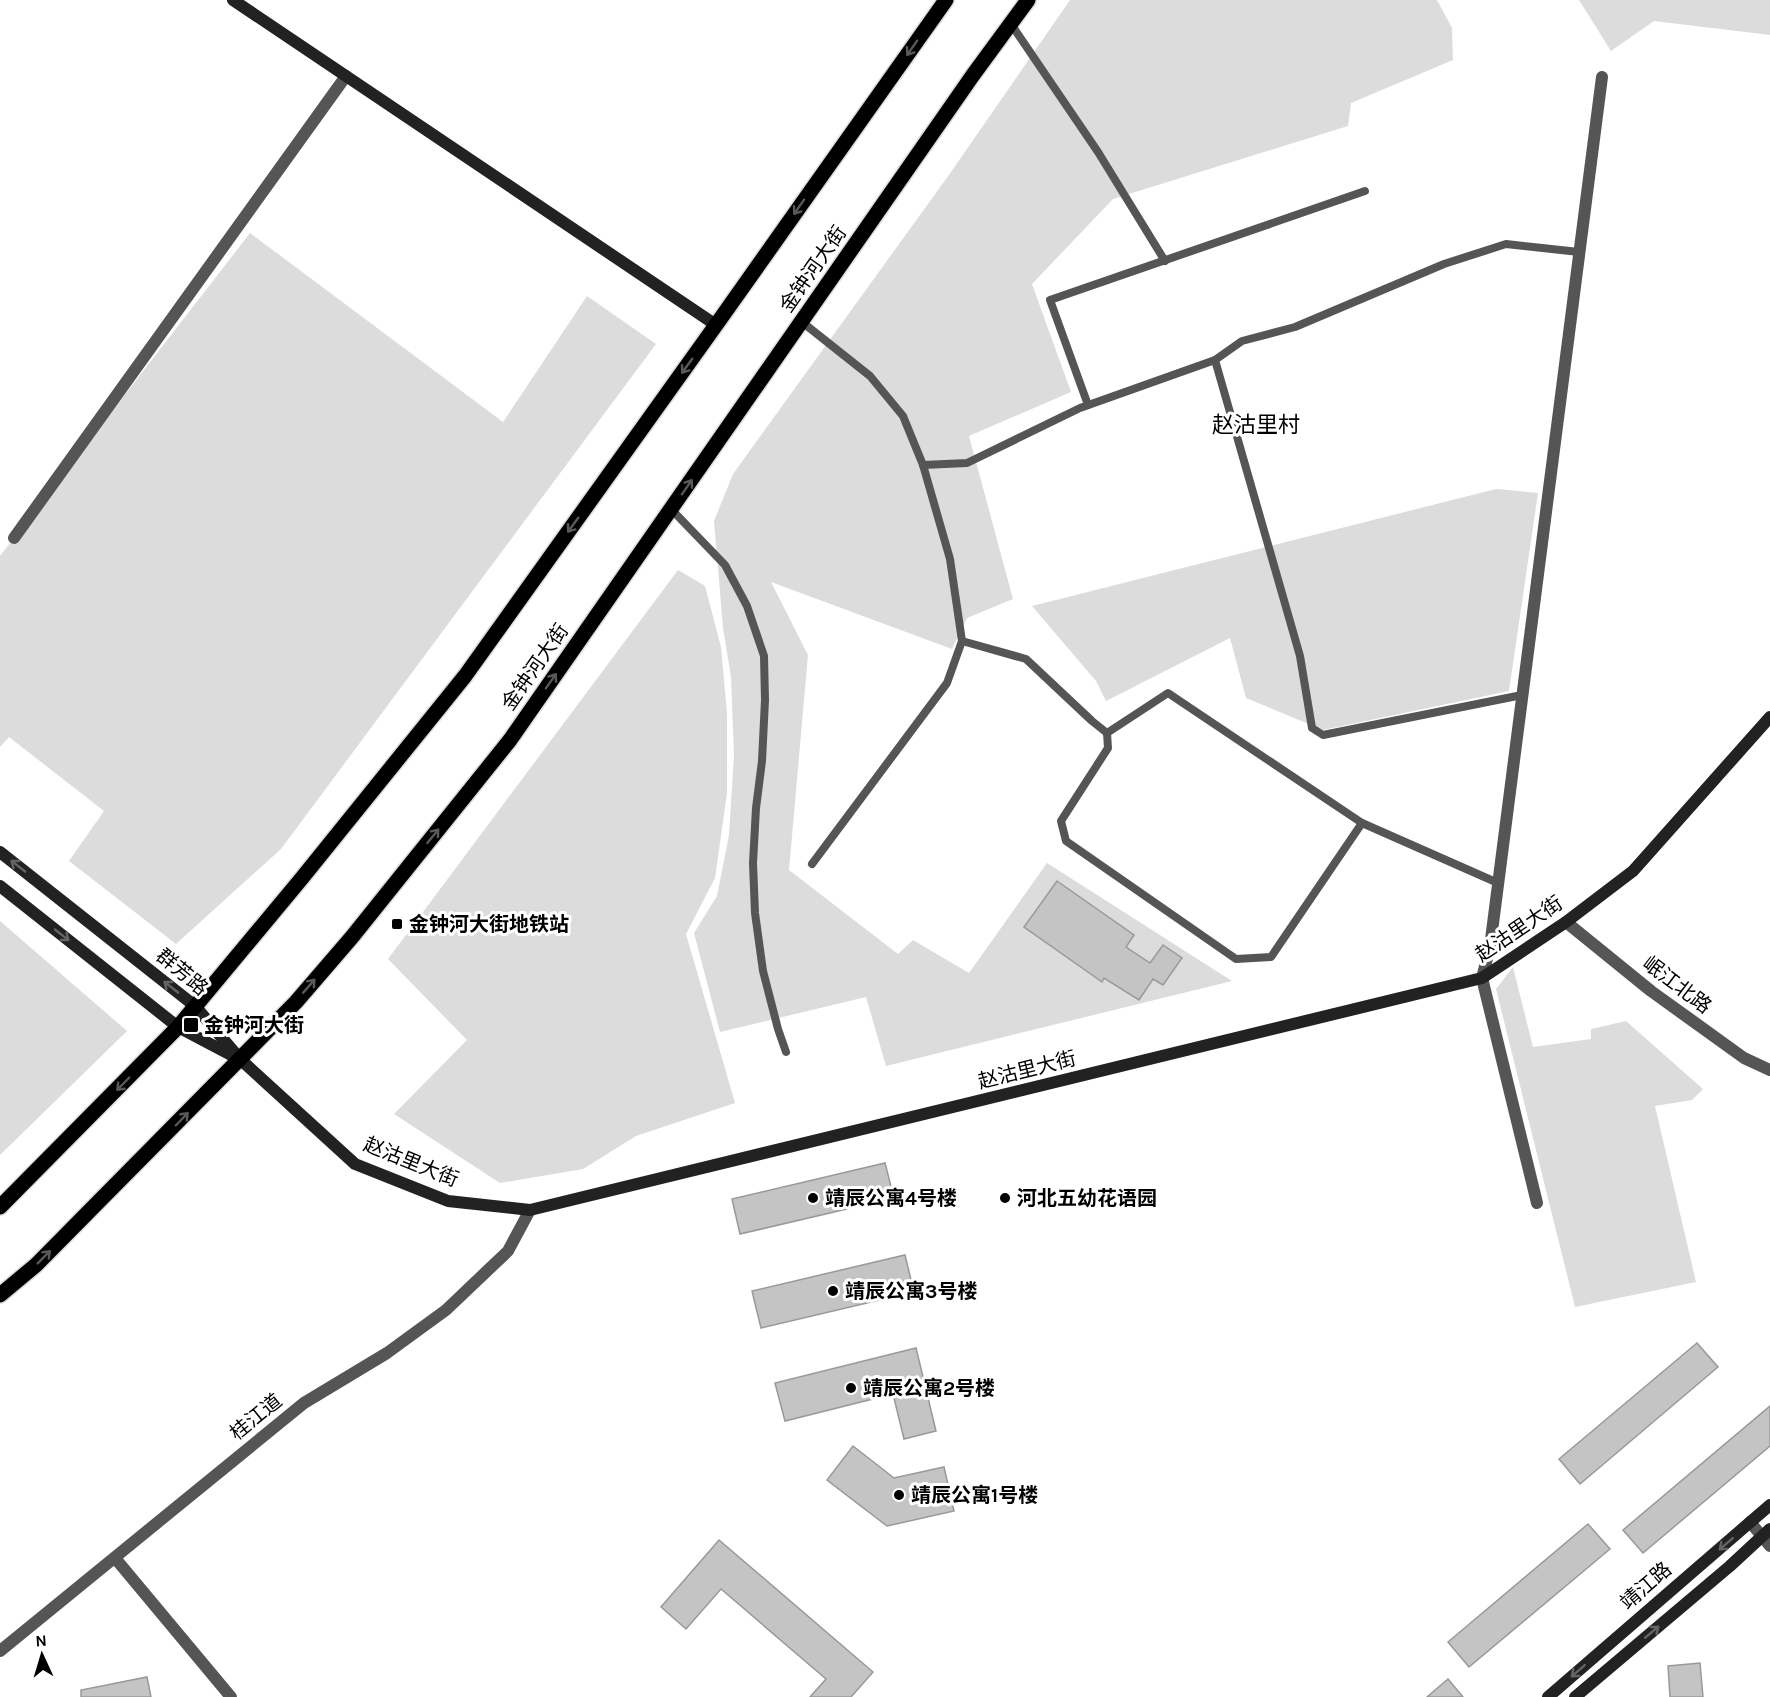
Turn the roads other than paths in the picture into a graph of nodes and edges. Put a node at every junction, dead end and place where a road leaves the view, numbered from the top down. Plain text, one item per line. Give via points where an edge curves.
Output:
1 (233, 0) edge
2 (945, 0) edge
3 (1028, 0) edge
4 (1011, 24) junction
5 (346, 76) junction
6 (1602, 77) dead end
7 (1365, 191) dead end
8 (1579, 252) junction
9 (1165, 261) junction
10 (802, 322) junction
11 (716, 325) junction
12 (1215, 360) junction
13 (1088, 405) junction
14 (923, 465) junction
15 (671, 509) junction
16 (14, 538) dead end
17 (962, 641) junction
18 (1522, 695) junction
19 (1770, 717) edge
20 (1107, 733) junction
21 (1362, 823) junction
22 (0, 852) edge
23 (812, 864) dead end
24 (1498, 883) junction
25 (0, 886) edge
26 (1566, 922) junction
27 (1482, 978) junction
28 (195, 1006) junction
29 (178, 1027) junction
30 (786, 1052) dead end
31 (240, 1059) junction
32 (1770, 1070) edge
33 (1537, 1203) dead end
34 (0, 1207) edge
35 (530, 1210) junction
36 (0, 1295) edge
37 (1770, 1505) edge
38 (1750, 1522) junction
39 (1767, 1537) edge
40 (115, 1558) junction
41 (0, 1652) edge
42 (231, 1697) edge
43 (1548, 1697) edge
44 (1575, 1697) edge

1 - 5 street
2 -> 11 main road
3 - 4 main road, 金钟河大街
4 - 9 lane via 1098,152
4 - 10 main road, 金钟河大街
5 - 11 street
5 - 16 street
6 - 8 street
7 - 9 lane
8 - 12 lane via 1506,244 1444,264 1295,327 1242,341
8 - 18 street
9 - 13 lane via 1050,300
10 - 14 lane via 870,376 903,416
15 -> 10 main road, 金钟河大街
11 -> 28 main road via 465,676
12 - 13 lane
12 - 18 lane via 1300,656 1312,728 1323,735
13 - 14 lane via 967,463
14 - 17 lane via 950,560
15 - 30 lane via 725,565 747,606 764,656 762,761 753,863 755,913 764,970
31 -> 15 main road, 金钟河大街 via 296,1002 352,936 510,740
17 - 20 lane via 1026,659
17 - 23 lane via 948,683
18 - 24 street
19 - 26 street, 赵沽里大街 via 1633,871
20 - 21 lane via 1168,693
20 - 21 lane via 1108,748 1061,821 1066,841 1236,959 1272,957
21 - 24 lane
28 -> 22 street, 群芳路
24 - 27 street
25 -> 29 street
26 - 27 street, 赵沽里大街
26 - 32 street, 岷江北路 via 1661,998 1744,1058
27 - 33 street
27 - 35 street, 赵沽里大街
28 - 29 main road
28 - 31 street, 群芳路
29 - 31 street
29 -> 34 main road
31 - 35 street, 赵沽里大街 via 356,1164 448,1201
36 -> 31 main road, 金钟河大街 via 45,1256
35 - 40 street, 桂江道 via 508,1251 446,1311 387,1353 304,1402
37 - 38 street, 靖江路
38 - 39 street
38 -> 43 street, 靖江路
44 -> 39 street, 靖江路
40 - 41 street, 桂江道
40 - 42 street

